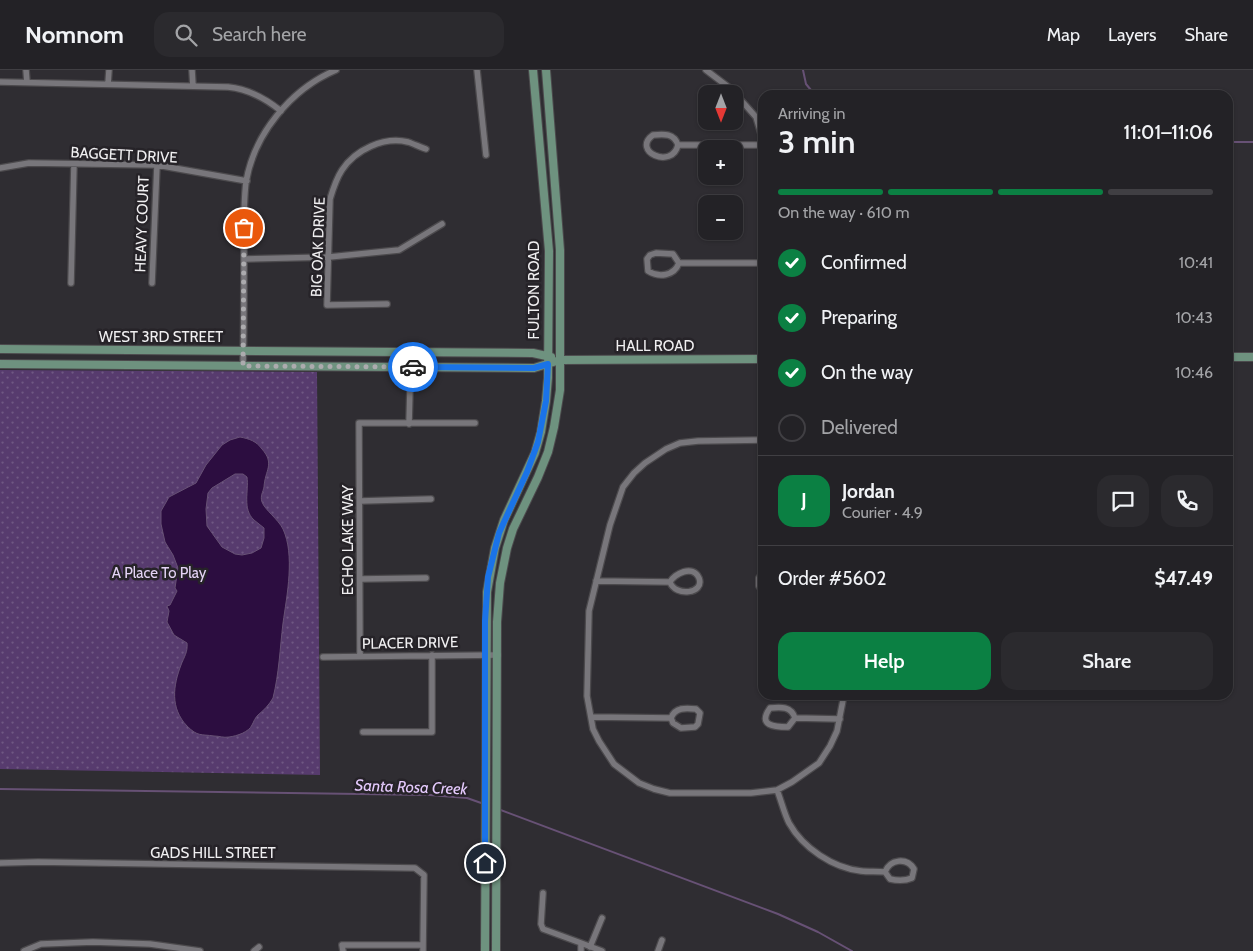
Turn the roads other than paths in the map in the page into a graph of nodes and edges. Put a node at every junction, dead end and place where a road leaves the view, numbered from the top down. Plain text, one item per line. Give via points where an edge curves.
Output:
1 (26, 70) edge
2 (109, 70) edge
3 (192, 70) edge
4 (336, 70) edge
5 (476, 70) edge
6 (533, 70) edge
7 (546, 70) edge
8 (706, 70) edge
9 (0, 82) edge
10 (27, 82) junction
11 (108, 84) junction
12 (193, 86) junction
13 (281, 111) junction
14 (758, 124) edge
15 (678, 145) junction
16 (758, 145) edge
17 (426, 149) dead end
18 (486, 155) dead end
19 (74, 164) junction
20 (157, 165) junction
21 (0, 168) edge
22 (247, 181) junction
23 (442, 224) dead end
24 (329, 257) junction
25 (244, 259) junction
26 (758, 263) edge
27 (679, 264) junction
28 (70, 283) dead end
29 (152, 283) dead end
30 (387, 304) dead end
31 (0, 349) edge
32 (244, 351) junction
33 (412, 353) junction
34 (1233, 357) edge
35 (1253, 357) edge
36 (758, 359) edge
37 (548, 360) junction
38 (560, 360) junction
39 (0, 364) edge
40 (243, 366) junction
41 (411, 367) junction
42 (475, 423) dead end
43 (409, 424) junction
44 (758, 440) edge
45 (430, 498) dead end
46 (360, 500) junction
47 (426, 578) dead end
48 (361, 579) junction
49 (596, 581) junction
50 (670, 582) junction
51 (432, 655) junction
52 (486, 655) junction
53 (498, 655) junction
54 (324, 656) dead end
55 (360, 656) junction
56 (843, 700) edge
57 (591, 717) junction
58 (671, 718) junction
59 (795, 718) junction
60 (840, 719) junction
61 (363, 732) dead end
62 (777, 790) junction
63 (0, 863) edge
64 (885, 872) junction
65 (542, 893) dead end
66 (602, 918) dead end
67 (662, 940) dead end
68 (581, 943) junction
69 (590, 946) junction
70 (423, 948) edge
71 (24, 951) edge
72 (200, 951) edge
73 (343, 951) edge
74 (485, 951) edge
75 (496, 951) edge
76 (581, 951) edge
77 (602, 951) edge
78 (658, 951) edge

1 - 10 street
2 - 11 street
3 - 12 street
4 - 13 street via 308,85
5 - 18 street
6 - 37 main road, FULTON ROAD via 548,236
7 - 38 main road, FULTON ROAD via 560,235
8 - 14 street via 731,89 756,117
9 - 10 street
10 - 11 street
11 - 12 street
12 - 13 street via 244,90 264,98
13 - 22 street via 260,140
15 - 15 street via 669,135 653,135 647,147 652,155 664,157 675,153
15 - 16 street
17 - 24 street, BIG OAK DRIVE via 406,142 384,142 368,147 343,168 330,199
19 - 20 street, BAGGETT DRIVE
19 - 21 street, BAGGETT DRIVE via 29,163
19 - 28 street
20 - 22 street, BAGGETT DRIVE
20 - 29 street, HEAVY COURT
22 - 25 street
23 - 24 street via 399,250
24 - 25 street
24 - 30 street, BIG OAK DRIVE via 327,305
25 - 32 street
26 - 27 street
27 - 27 street via 673,254 668,253 650,255 647,264 651,273 665,274 673,272
31 - 32 main road, WEST 3RD STREET
32 - 33 main road, WEST 3RD STREET
32 - 40 street
33 - 37 main road, WEST 3RD STREET via 533,353
33 - 41 street
34 - 35 main road
36 - 38 main road, HALL ROAD
37 - 38 main road, WEST 3RD STREET
37 - 41 main road, WEST 3RD STREET via 534,368
37 - 52 main road, FULTON ROAD via 546,401 538,442 502,526 491,561 486,607
38 - 53 main road, FULTON ROAD via 558,403 551,439 513,529 502,570
39 - 40 main road, WEST 3RD STREET
40 - 41 main road, WEST 3RD STREET
41 - 43 street
42 - 43 street
43 - 46 street, ECHO LAKE WAY via 359,424
44 - 49 street via 680,444 646,462 623,487 618,498
45 - 46 street
46 - 48 street, ECHO LAKE WAY
47 - 48 street
48 - 55 street, ECHO LAKE WAY
49 - 50 street
49 - 57 street via 589,611 587,696
50 - 50 street via 677,591 693,590 700,584 692,572 678,573
51 - 52 street, PLACER DRIVE
51 - 55 street, PLACER DRIVE
51 - 61 street via 432,732
52 - 53 street, PLACER DRIVE
52 - 74 main road, FULTON ROAD
53 - 75 main road, FULTON ROAD
54 - 55 street, PLACER DRIVE
56 - 60 street
57 - 58 street
57 - 62 street via 593,729 614,764 646,786 670,793
58 - 58 street via 677,727 695,727 700,714 696,709 678,709
59 - 59 street via 793,712 782,707 770,708 766,720 773,727 788,727
59 - 60 street
60 - 62 street via 830,746 819,763
62 - 64 street via 789,823 809,847 848,868
63 - 70 street, GADS HILL STREET via 415,868 424,875
64 - 64 street via 890,879 906,881 912,878 914,869 905,861 894,862 887,866
65 - 68 street via 542,929
66 - 69 street
67 - 78 street
68 - 69 street
68 - 76 street
69 - 77 street
70 - 73 street via 342,945
71 - 72 street via 41,944 93,942 150,944

